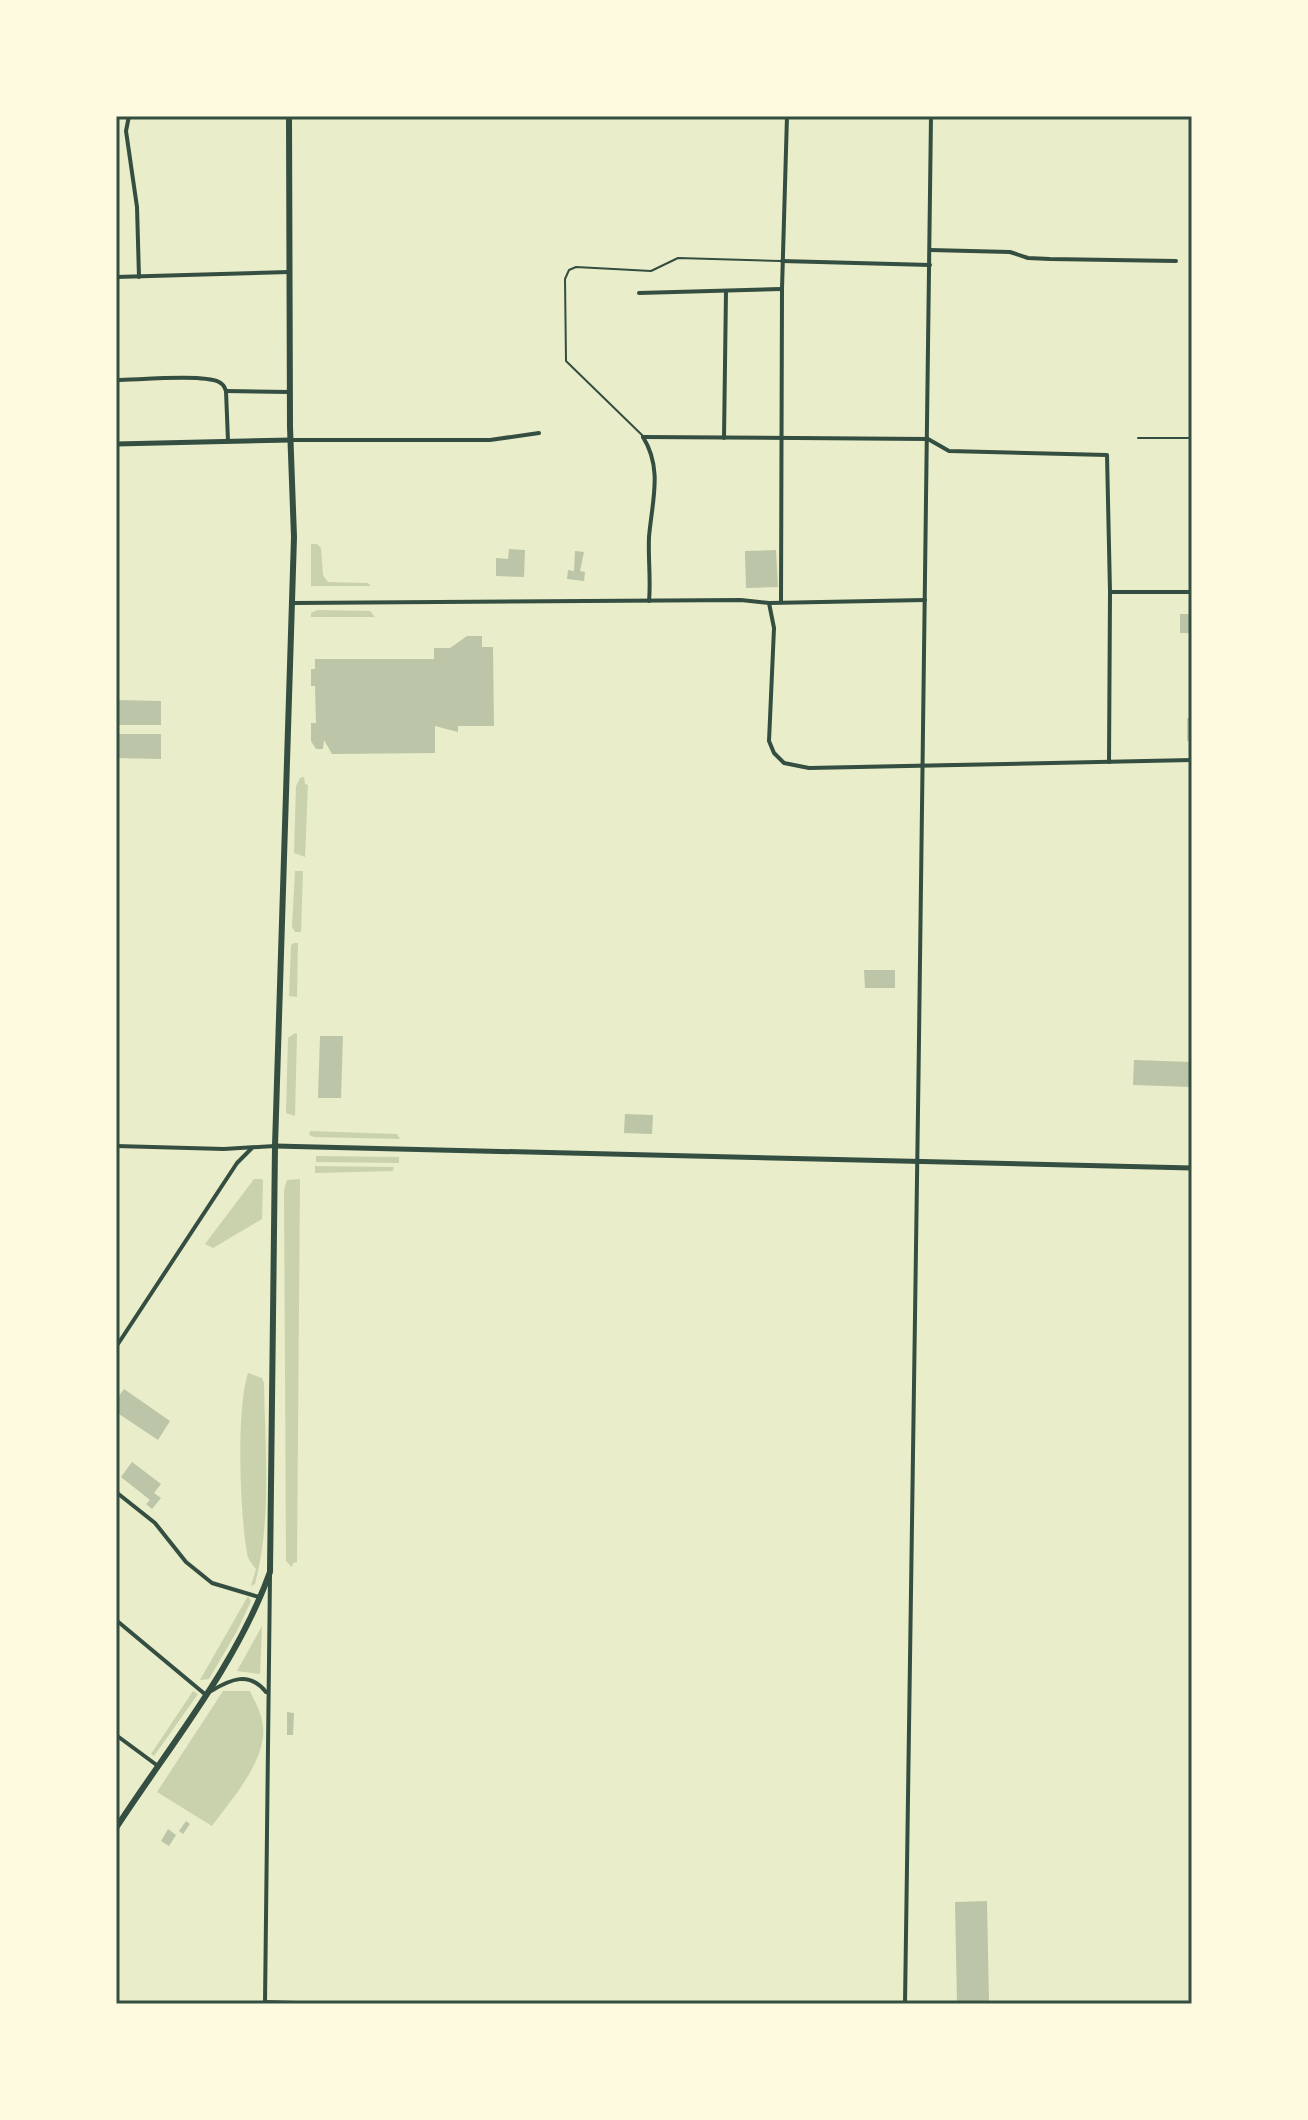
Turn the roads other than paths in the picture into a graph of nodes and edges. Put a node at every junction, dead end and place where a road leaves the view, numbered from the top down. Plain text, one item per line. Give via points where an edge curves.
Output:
1 (129, 116) edge
2 (291, 116) edge
3 (787, 116) edge
4 (931, 116) edge
5 (930, 250) junction
6 (782, 261) junction
7 (1176, 261) dead end
8 (930, 265) junction
9 (289, 272) junction
10 (116, 277) edge
11 (139, 278) junction
12 (782, 289) junction
13 (726, 291) junction
14 (639, 293) dead end
15 (116, 380) edge
16 (226, 391) junction
17 (290, 392) junction
18 (539, 433) dead end
19 (643, 437) junction
20 (724, 438) junction
21 (1138, 438) dead end
22 (1192, 438) edge
23 (780, 439) junction
24 (928, 439) junction
25 (292, 440) junction
26 (228, 441) junction
27 (116, 444) edge
28 (1110, 592) junction
29 (1192, 592) edge
30 (925, 600) junction
31 (649, 601) junction
32 (781, 602) junction
33 (293, 603) junction
34 (769, 603) junction
35 (1192, 760) edge
36 (1109, 762) junction
37 (925, 767) junction
38 (116, 1146) edge
39 (275, 1146) junction
40 (252, 1148) junction
41 (917, 1160) junction
42 (1192, 1168) edge
43 (116, 1347) edge
44 (116, 1492) edge
45 (270, 1572) junction
46 (261, 1598) junction
47 (116, 1620) edge
48 (267, 1694) junction
49 (206, 1695) junction
50 (116, 1735) edge
51 (158, 1766) junction
52 (116, 1828) edge
53 (265, 2003) edge
54 (326, 2004) edge
55 (905, 2004) edge

1 - 11 street
2 - 9 highway
2 - 25 highway
3 - 6 street
4 - 5 street
5 - 7 street
5 - 8 street
6 - 8 street
6 - 12 street
6 - 19 lane via 678,258 651,271 569,270 566,361
8 - 24 street
9 - 11 street
9 - 17 highway
10 - 11 street
12 - 13 street
12 - 23 street
13 - 14 street
13 - 20 street
15 - 16 street via 217,381
16 - 17 street
16 - 26 street
17 - 25 highway
18 - 25 street via 490,440
19 - 20 street
19 - 31 street via 656,473
20 - 23 street
21 - 22 lane
23 - 24 street
23 - 32 street
24 - 28 street via 949,451 1107,455
24 - 30 street
25 - 26 main road
25 - 33 highway
26 - 27 main road
28 - 29 street
28 - 36 street
30 - 32 street
30 - 37 street
31 - 33 street
31 - 34 street
32 - 34 street
33 - 39 highway
34 - 37 street via 774,628 769,735 778,758 809,768
35 - 36 street
36 - 37 street
37 - 41 street
38 - 40 street
39 - 40 street
39 - 41 main road
39 - 45 highway
40 - 43 street
41 - 42 main road
41 - 55 street
44 - 46 street via 155,1523 186,1562 212,1583
45 - 46 highway
45 - 48 street
46 - 49 highway
47 - 49 street
48 - 49 street via 256,1682 241,1678
48 - 53 street
49 - 51 highway
50 - 51 street
51 - 52 highway
53 - 54 street

